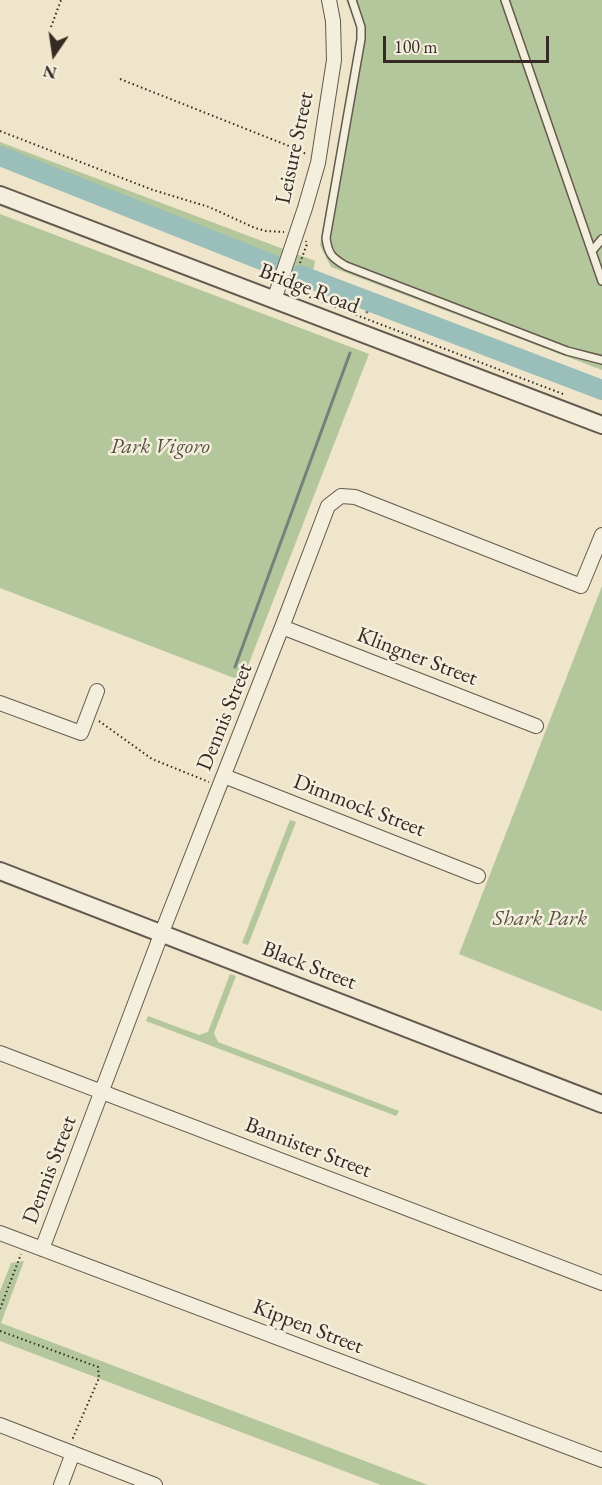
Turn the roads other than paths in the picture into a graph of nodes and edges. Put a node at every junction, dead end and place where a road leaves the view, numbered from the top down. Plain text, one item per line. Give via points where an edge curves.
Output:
1 (329, 0) edge
2 (352, 0) edge
3 (505, 0) edge
4 (0, 195) edge
5 (602, 239) edge
6 (592, 250) junction
7 (602, 281) edge
8 (274, 300) junction
9 (602, 360) edge
10 (602, 426) edge
11 (602, 534) edge
12 (282, 627) junction
13 (97, 691) dead end
14 (0, 703) edge
15 (536, 726) dead end
16 (222, 781) junction
17 (0, 871) edge
18 (478, 876) dead end
19 (162, 932) junction
20 (0, 1053) edge
21 (102, 1092) junction
22 (602, 1104) edge
23 (0, 1233) edge
24 (42, 1249) junction
25 (602, 1283) edge
26 (0, 1425) edge
27 (71, 1452) junction
28 (602, 1460) edge
29 (61, 1485) edge
30 (155, 1485) edge

1 - 8 street, Leisure Street via 334,60 318,161 292,250 287,282
2 - 9 lane via 361,39 326,238 332,257 346,266 567,351
3 - 6 lane
4 - 8 street, Bridge Road
5 - 6 lane
6 - 7 lane
8 - 10 street, Bridge Road
11 - 12 street, Dennis Street via 581,586 355,497 341,496 328,506
12 - 15 street, Klingner Street
12 - 16 street, Dennis Street
13 - 14 street via 81,733
16 - 18 street, Dimmock Street
16 - 19 street, Dennis Street
17 - 19 street, Black Street
19 - 21 street, Dennis Street
19 - 22 street, Black Street
20 - 21 street, Bannister Street
21 - 24 street, Dennis Street
21 - 25 street, Bannister Street
23 - 24 street, Kippen Street
24 - 28 street, Kippen Street
26 - 27 street
27 - 29 street
27 - 30 street

